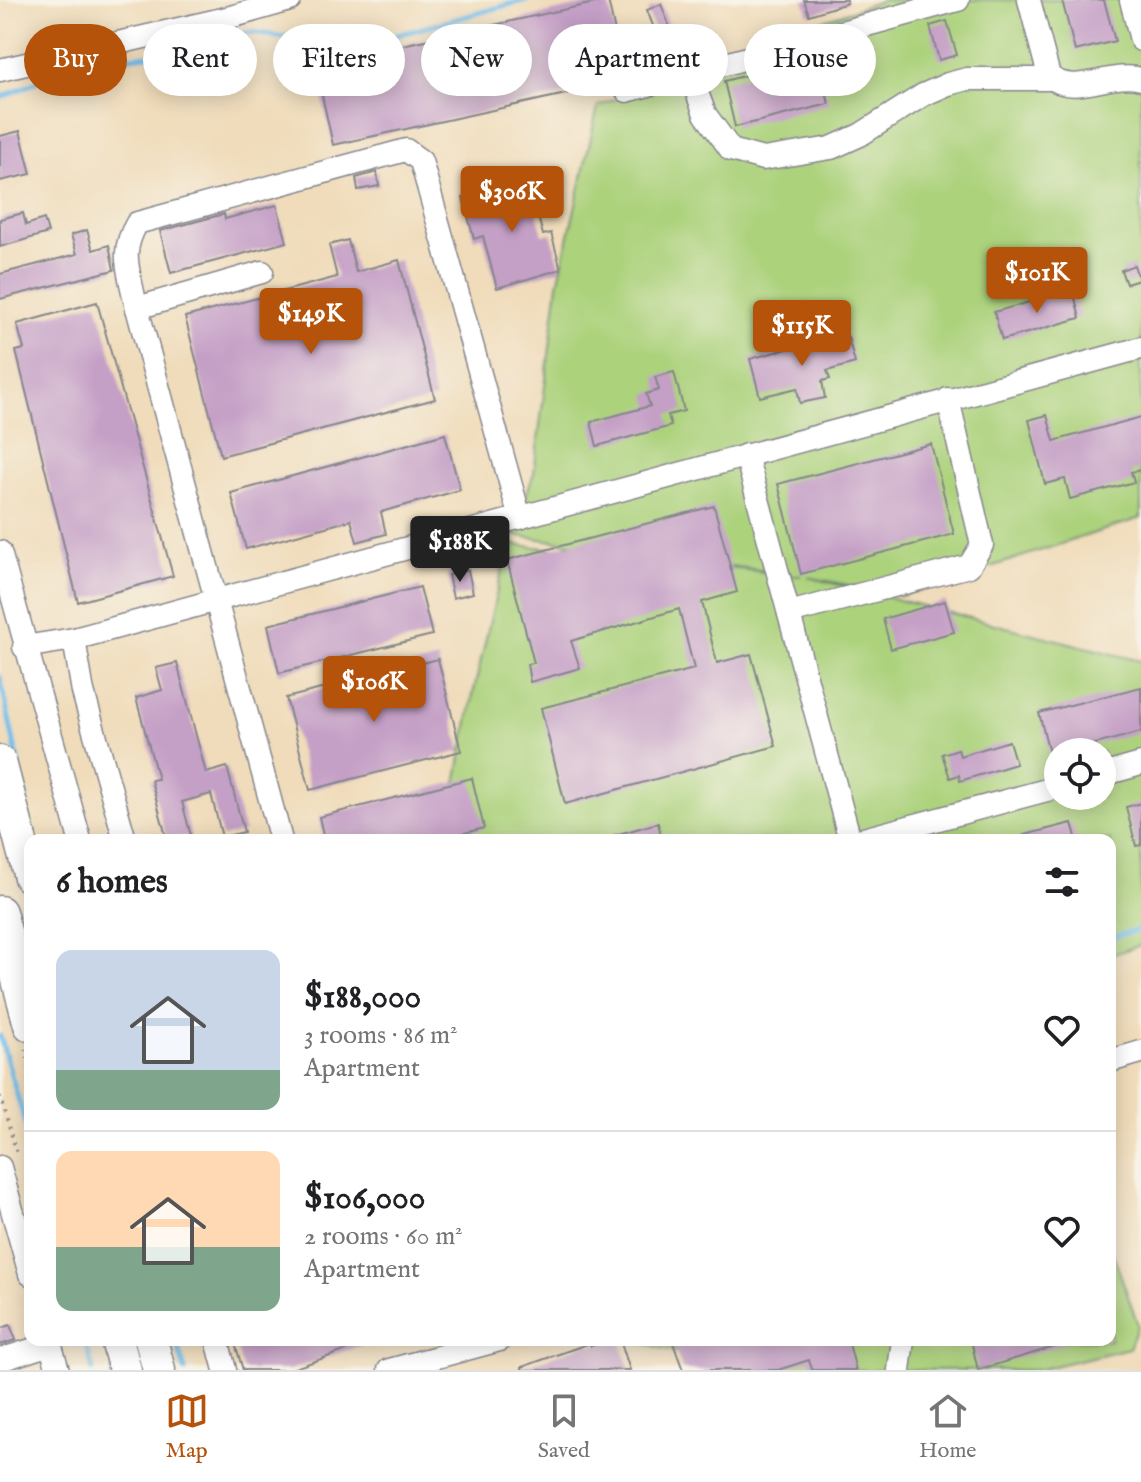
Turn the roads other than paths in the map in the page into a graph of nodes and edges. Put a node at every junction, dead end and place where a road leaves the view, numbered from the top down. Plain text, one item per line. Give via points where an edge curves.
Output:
1 (290, 0) edge
2 (958, 0) edge
3 (1029, 0) edge
4 (1131, 0) edge
5 (1141, 40) edge
6 (728, 64) edge
7 (0, 70) edge
8 (1053, 79) junction
9 (1141, 79) edge
10 (698, 96) edge
11 (262, 272) dead end
12 (137, 308) junction
13 (1141, 348) edge
14 (948, 399) junction
15 (746, 455) junction
16 (520, 518) junction
17 (0, 552) edge
18 (217, 599) junction
19 (789, 613) junction
20 (74, 639) junction
21 (24, 647) junction
22 (0, 762) edge
23 (1141, 764) edge
24 (1116, 771) edge
25 (1044, 791) edge
26 (78, 834) edge
27 (123, 834) edge
28 (279, 834) edge
29 (848, 834) edge
30 (882, 834) edge
31 (24, 854) edge
32 (0, 912) edge
33 (24, 1002) edge
34 (1141, 1052) edge
35 (1116, 1059) edge
36 (9, 1162) edge
37 (24, 1242) edge
38 (38, 1346) edge
39 (50, 1346) edge
40 (119, 1346) edge
41 (153, 1346) edge
42 (219, 1346) edge
43 (478, 1346) edge
44 (902, 1346) edge
45 (0, 1360) edge
46 (58, 1370) edge
47 (125, 1370) edge
48 (159, 1370) edge
49 (225, 1370) edge
50 (389, 1370) edge
51 (899, 1370) edge

1 - 7 street
2 - 6 street
3 - 8 street
4 - 5 street
8 - 9 street via 1070,85 1125,76
8 - 10 street via 967,79 948,84 831,148 763,159 731,150
11 - 12 street
12 - 16 street via 126,255 126,241 137,223 413,152 425,175
12 - 18 street
13 - 14 street
14 - 15 street
14 - 19 street via 982,545 978,555 969,566
15 - 16 street
15 - 19 street
16 - 18 street
17 - 21 street
18 - 20 street
18 - 28 street
19 - 29 street
20 - 21 street
20 - 27 street via 83,692
21 - 26 street
22 - 31 highway
23 - 24 street
25 - 30 street
32 - 33 highway
34 - 35 street
36 - 37 street
38 - 45 street
39 - 46 street
40 - 47 highway
41 - 48 highway
42 - 49 street
43 - 50 street
44 - 51 street

